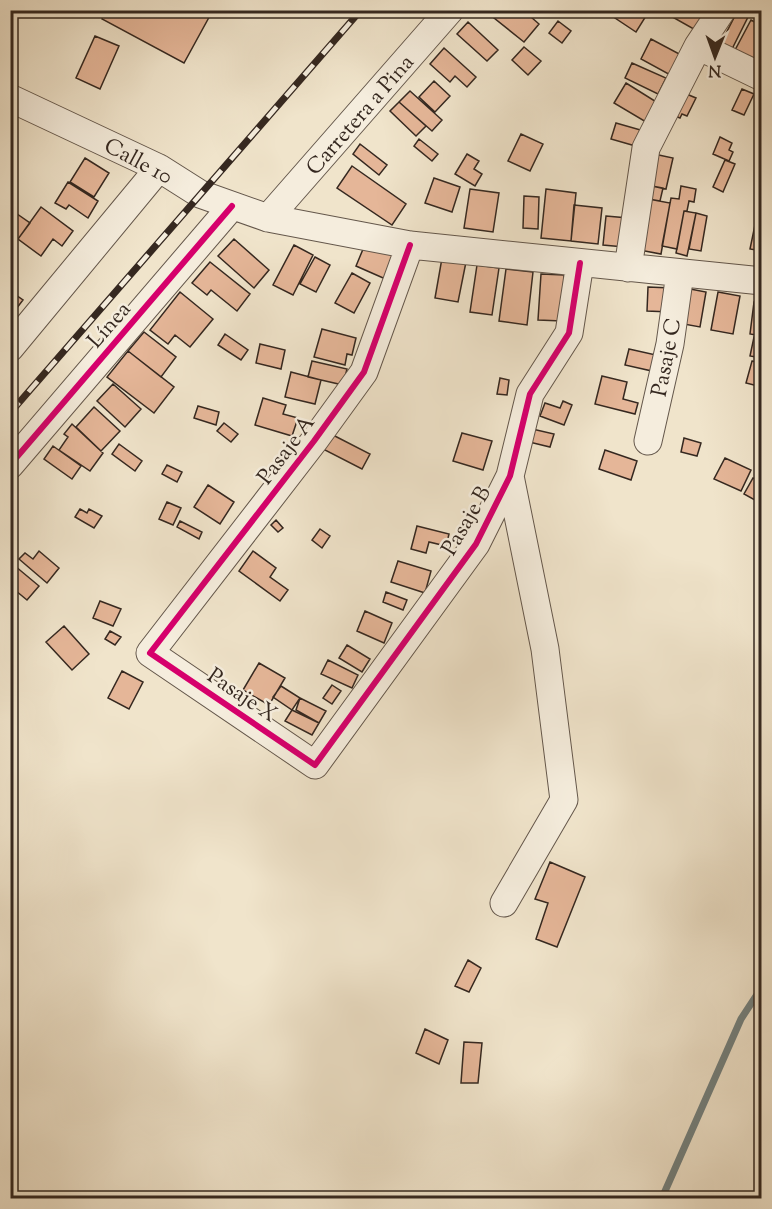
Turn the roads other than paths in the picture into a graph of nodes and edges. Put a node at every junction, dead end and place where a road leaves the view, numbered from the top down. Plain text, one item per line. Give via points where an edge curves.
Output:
1 (450, 10) edge
2 (722, 10) edge
3 (698, 46) junction
4 (762, 78) edge
5 (10, 98) edge
6 (159, 168) junction
7 (232, 206) junction
8 (268, 218) junction
9 (410, 245) junction
10 (580, 263) junction
11 (628, 268) junction
12 (680, 273) junction
13 (762, 281) edge
14 (10, 348) edge
15 (648, 441) dead end
16 (10, 465) edge
17 (510, 476) junction
18 (150, 653) joint
19 (315, 765) joint
20 (504, 903) dead end

1 - 8 street, Carretera a Pina
2 - 3 street
3 - 4 street
3 - 11 street via 646,148
5 - 6 street, Calle 10
6 - 7 street, Calle 10 via 200,194
6 - 14 street
7 - 8 street, Calle 10
7 - 16 street, Línea
8 - 9 street, Calle 10
9 - 10 street, Calle 10
9 - 18 street, Pasaje A via 363,372 307,451
10 - 11 street, Calle 10
10 - 17 street, Pasaje B via 569,333 530,394
11 - 12 street, Calle 10
12 - 13 street, Calle 10
12 - 15 street, Pasaje C via 670,344
17 - 19 street, Pasaje B via 476,544
17 - 20 street via 545,649 564,800
18 - 19 street, Pasaje X

